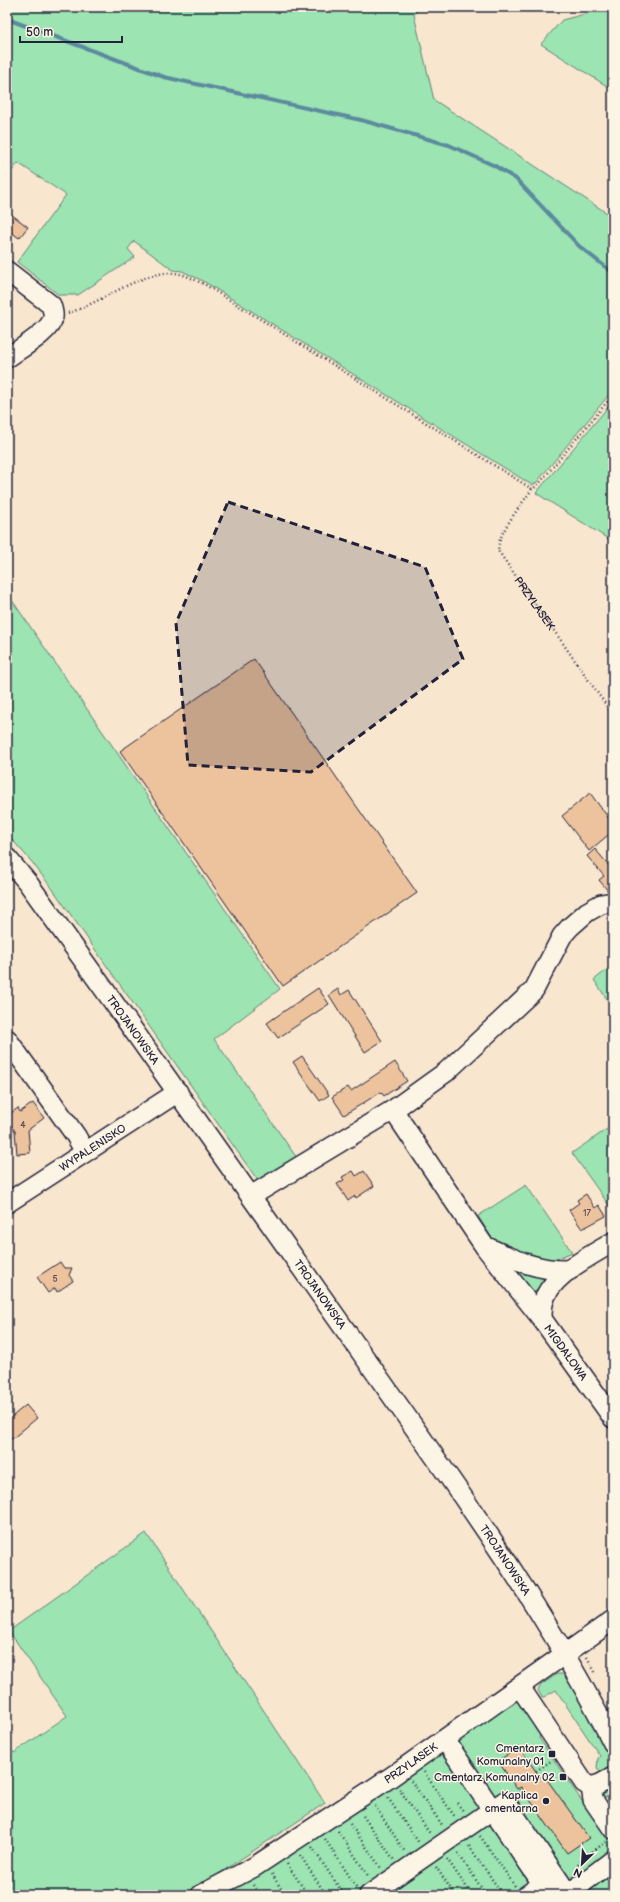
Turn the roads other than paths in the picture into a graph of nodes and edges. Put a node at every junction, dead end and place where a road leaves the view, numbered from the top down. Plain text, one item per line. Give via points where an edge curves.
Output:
1 (7, 272) edge
2 (7, 358) edge
3 (7, 858) edge
4 (613, 902) edge
5 (7, 1039) edge
6 (178, 1092) junction
7 (393, 1110) junction
8 (85, 1152) junction
9 (251, 1196) junction
10 (7, 1203) edge
11 (613, 1242) edge
12 (485, 1246) junction
13 (570, 1270) junction
14 (542, 1319) junction
15 (613, 1418) edge
16 (613, 1620) edge
17 (564, 1654) junction
18 (520, 1687) junction
19 (445, 1740) junction
20 (613, 1743) edge
21 (613, 1776) edge
22 (591, 1787) junction
23 (492, 1809) junction
24 (613, 1829) edge
25 (421, 1858) edge
26 (613, 1860) edge
27 (522, 1892) edge
28 (557, 1892) edge
29 (201, 1895) edge

1 - 2 street via 51,305 54,317 43,333
3 - 6 street, TROJANOWSKA
4 - 7 street via 601,904 587,912 570,928 562,936 534,990 446,1072
5 - 8 street
6 - 8 street, WYPALENISKO
6 - 9 street, TROJANOWSKA
7 - 9 street
7 - 12 street
8 - 10 street, WYPALENISKO
9 - 17 street, TROJANOWSKA via 498,1546
11 - 13 street, MIGDAŁOWA
12 - 13 street via 524,1264 548,1270
12 - 14 street
13 - 14 street, MIGDAŁOWA via 556,1280 548,1290 543,1303
14 - 15 street, MIGDAŁOWA
16 - 17 street, PRZYLASEK
17 - 18 street, PRZYLASEK
17 - 20 street, TROJANOWSKA
18 - 19 street, PRZYLASEK
18 - 22 street via 581,1780
19 - 23 street
19 - 29 street, PRZYLASEK via 254,1867
21 - 22 street
22 - 24 street via 593,1800
23 - 25 street
23 - 28 street
23 - 28 street via 505,1801
26 - 28 street
27 - 28 street

